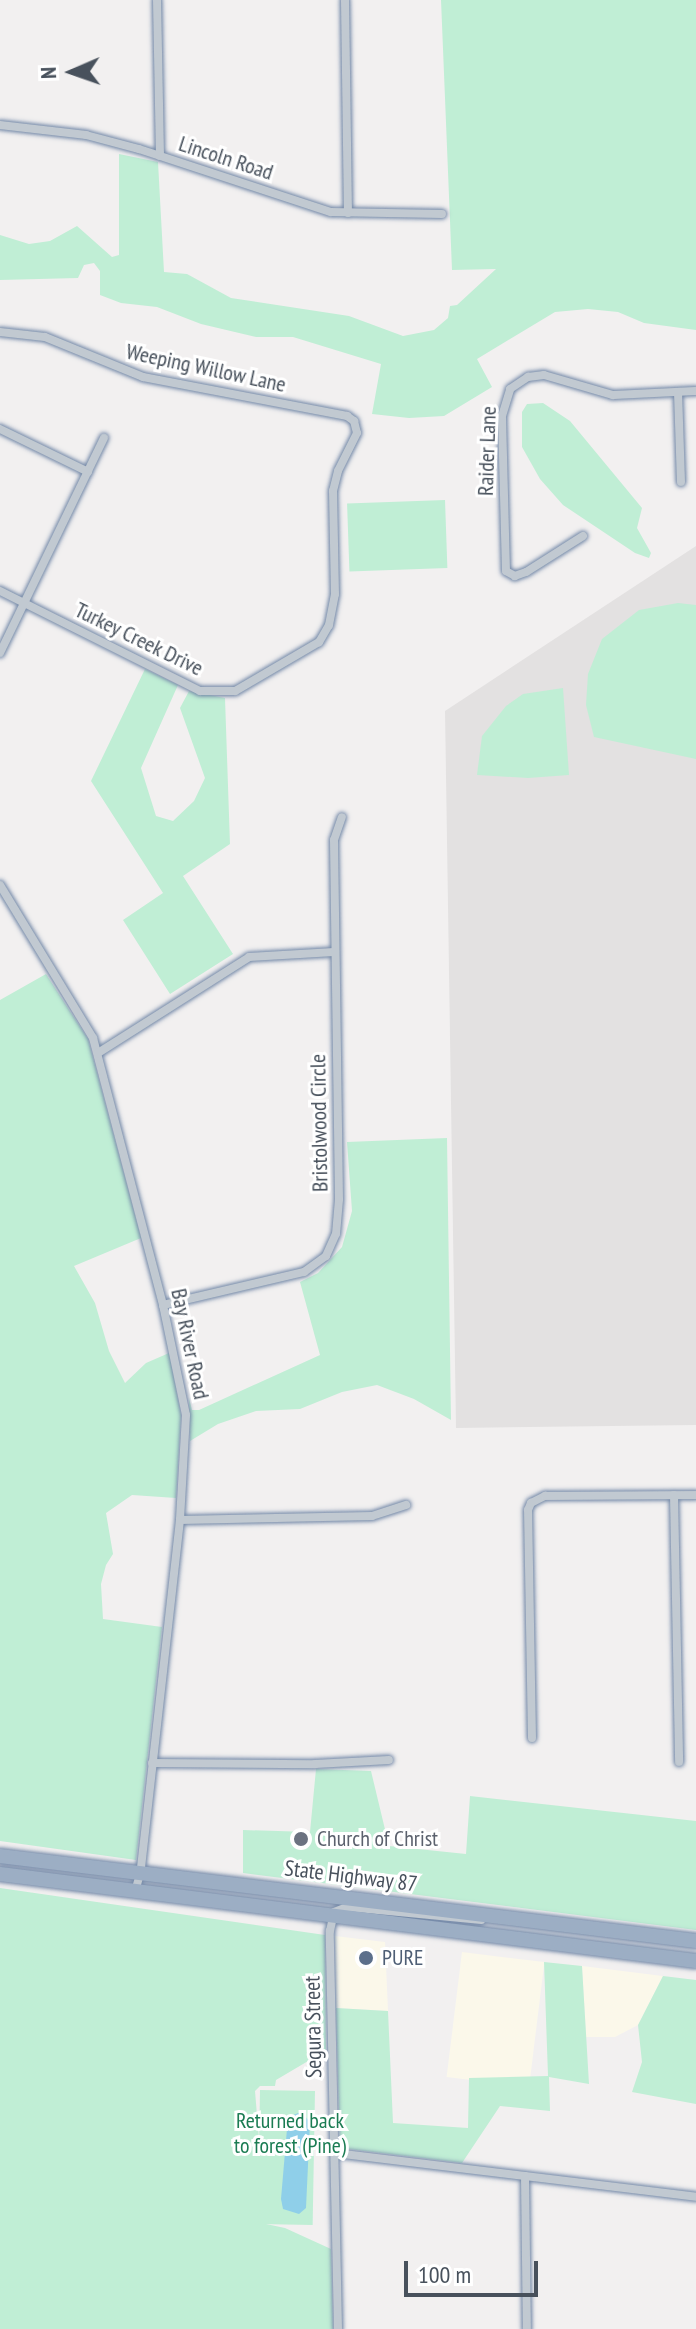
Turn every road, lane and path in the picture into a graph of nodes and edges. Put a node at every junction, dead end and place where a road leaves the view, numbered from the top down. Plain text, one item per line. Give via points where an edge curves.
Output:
1 (157, 0) edge
2 (345, 0) edge
3 (0, 125) edge
4 (160, 156) junction
5 (348, 213) junction
6 (442, 214) dead end
7 (0, 332) edge
8 (696, 391) edge
9 (678, 392) junction
10 (356, 427) joint
11 (0, 429) edge
12 (104, 438) dead end
13 (88, 472) junction
14 (681, 482) dead end
15 (583, 536) dead end
16 (0, 591) edge
17 (25, 602) junction
18 (0, 653) edge
19 (342, 817) dead end
20 (0, 885) edge
21 (334, 952) junction
22 (98, 1053) junction
23 (163, 1305) junction
24 (674, 1495) junction
25 (696, 1495) edge
26 (406, 1505) dead end
27 (180, 1520) junction
28 (532, 1738) dead end
29 (389, 1760) dead end
30 (679, 1762) dead end
31 (152, 1763) junction
32 (0, 1856) edge
33 (0, 1874) edge
34 (140, 1874) junction
35 (135, 1891) junction
36 (333, 1916) junction
37 (520, 1920) junction
38 (696, 1941) edge
39 (696, 1961) edge
40 (335, 2153) junction
41 (525, 2176) junction
42 (696, 2197) edge
43 (338, 2329) edge
44 (527, 2329) edge

1 - 4 street
2 - 5 street
3 - 4 street, Lincoln Road via 86,135
4 - 5 street, Lincoln Road
5 - 6 street, Lincoln Road
7 - 10 street, Weeping Willow Lane via 45,337 143,377 347,416
8 - 9 street, Raider Lane
9 - 14 street
9 - 15 street, Raider Lane via 613,395 544,375 528,377 510,389 502,416 506,571 515,576 526,572
10 - 17 street, Turkey Creek Drive via 333,491 335,594 329,625 312,647 235,691 200,691
11 - 13 street
12 - 13 street
13 - 17 street
16 - 17 street, Turkey Creek Drive
17 - 18 street
19 - 21 street, Bristolwood Circle via 334,840
20 - 22 street, Bay River Road
21 - 22 street via 260,955 235,963
21 - 23 street, Bristolwood Circle via 339,1199 332,1246 304,1272
22 - 23 street, Bay River Road
23 - 27 street, Bay River Road via 186,1415
24 - 25 street
24 - 28 street via 545,1496 533,1501 528,1510
24 - 30 street
26 - 27 street via 372,1516
27 - 31 street, Bay River Road
29 - 31 street
31 - 34 street, Bay River Road
32 - 34 highway, State Highway 87
33 - 35 highway
34 - 35 street, Bay River Road
34 - 37 highway, State Highway 87
35 - 36 highway
36 - 37 street via 347,1907 465,1921
36 - 39 highway
36 - 40 street, Segura Street
37 - 38 highway, State Highway 87
40 - 41 street
40 - 43 street, Segura Street
41 - 42 street
41 - 44 street

